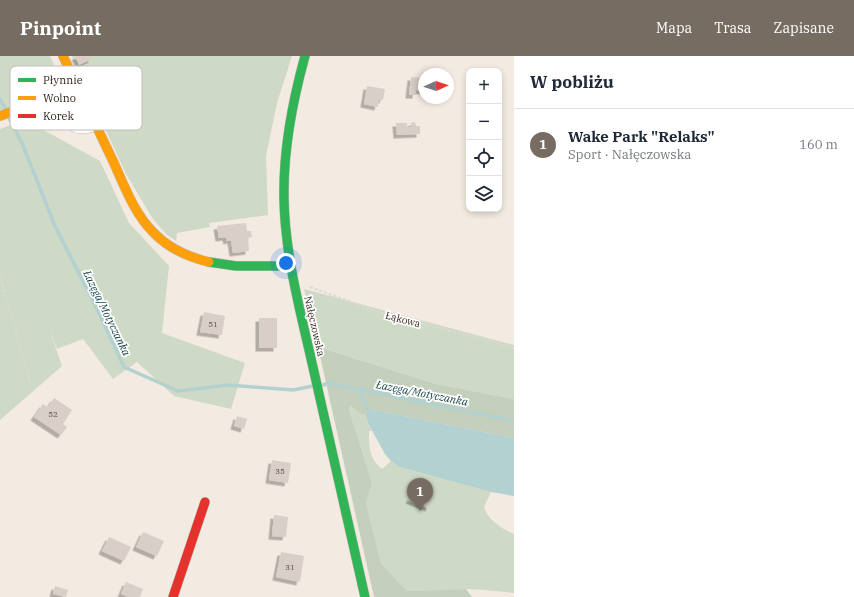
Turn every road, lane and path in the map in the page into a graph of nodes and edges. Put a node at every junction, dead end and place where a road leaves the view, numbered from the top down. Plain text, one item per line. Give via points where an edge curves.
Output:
1 (63, 56) edge
2 (305, 56) edge
3 (68, 66) edge
4 (10, 112) edge
5 (0, 116) edge
6 (76, 130) edge
7 (90, 130) edge
8 (97, 130) edge
9 (291, 266) junction
10 (0, 276) edge
11 (294, 282) junction
12 (514, 348) edge
13 (31, 386) dead end
14 (205, 502) dead end
15 (173, 597) edge
16 (365, 597) edge

1 - 3 main road
2 - 9 main road, Nałęczowska via 286,153 285,207
4 - 5 main road
6 - 7 lane
8 - 9 main road via 136,208 145,223 161,240 189,256 213,263 232,266
9 - 11 main road, Nałęczowska
10 - 13 path
11 - 12 path, Łąkowa via 390,316
11 - 16 main road, Nałęczowska
14 - 15 main road

